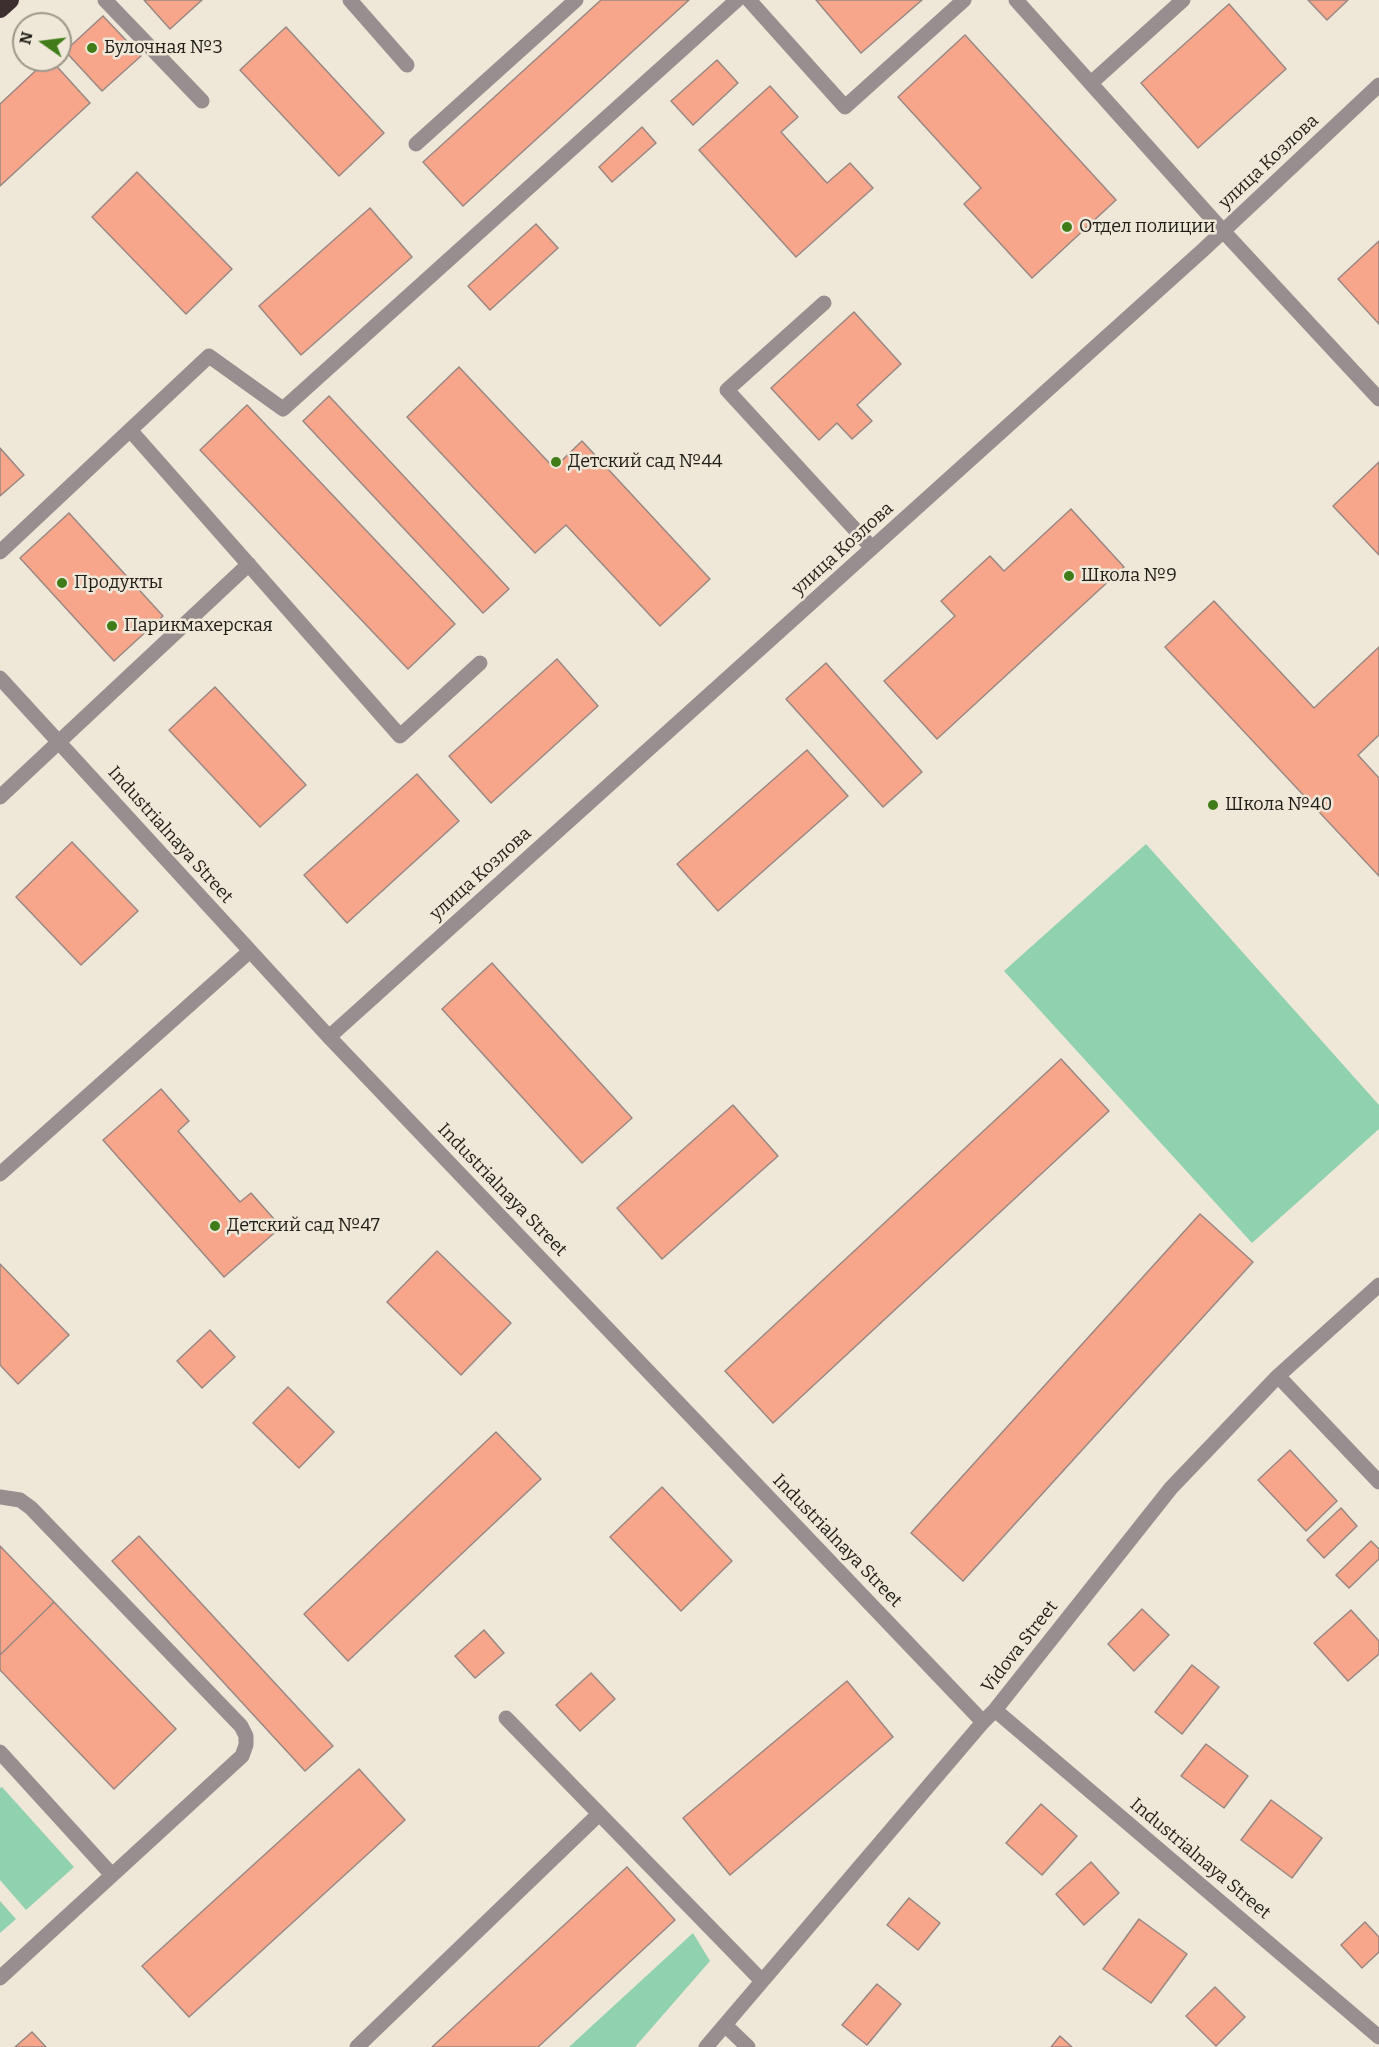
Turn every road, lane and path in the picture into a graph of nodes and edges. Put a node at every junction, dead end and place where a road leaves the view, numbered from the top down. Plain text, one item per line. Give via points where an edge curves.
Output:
1 (10, 0) edge
2 (105, 0) edge
3 (350, 0) edge
4 (576, 0) edge
5 (737, 0) edge
6 (749, 0) edge
7 (964, 0) edge
8 (1016, 0) edge
9 (1183, 0) edge
10 (0, 9) edge
11 (407, 65) dead end
12 (1090, 83) junction
13 (1379, 85) edge
14 (202, 101) dead end
15 (416, 144) dead end
16 (1224, 232) junction
17 (824, 303) dead end
18 (1379, 399) edge
19 (130, 430) junction
20 (872, 548) junction
21 (0, 552) edge
22 (249, 564) junction
23 (480, 663) dead end
24 (0, 678) edge
25 (58, 742) junction
26 (0, 797) edge
27 (250, 951) junction
28 (329, 1037) junction
29 (0, 1174) edge
30 (1379, 1285) edge
31 (1278, 1376) junction
32 (1379, 1482) edge
33 (0, 1497) edge
34 (995, 1710) junction
35 (506, 1718) dead end
36 (983, 1722) junction
37 (0, 1752) edge
38 (599, 1814) junction
39 (112, 1875) junction
40 (0, 1978) edge
41 (762, 1981) junction
42 (725, 2025) junction
43 (1379, 2037) edge
44 (357, 2047) edge
45 (706, 2047) edge
46 (748, 2047) edge

1 - 10 highway
2 - 14 street
3 - 11 street
4 - 15 street
5 - 19 street via 283,409 209,356
6 - 7 street via 845,107
8 - 12 street
9 - 12 street
12 - 16 street
13 - 16 street, улица Козлова
16 - 18 street
16 - 20 street, улица Козлова
17 - 20 street via 727,390
19 - 21 street
19 - 22 street
20 - 28 street, улица Козлова
22 - 23 street via 400,736
22 - 25 street
24 - 25 street, Industrialnaya Street
25 - 26 street
25 - 27 street, Industrialnaya Street
27 - 28 street, Industrialnaya Street
27 - 29 street
28 - 36 street, Industrialnaya Street
30 - 31 street, Vidova Street
31 - 32 street
31 - 34 street, Vidova Street via 1171,1488
33 - 39 street via 20,1500 31,1508 241,1726 246,1736 242,1756
34 - 36 street, Vidova Street
34 - 43 street, Industrialnaya Street
35 - 38 street
36 - 41 street, Vidova Street
37 - 39 street
38 - 41 street
38 - 44 street
39 - 40 street
41 - 42 street, Vidova Street
42 - 45 street, Vidova Street
42 - 46 street

